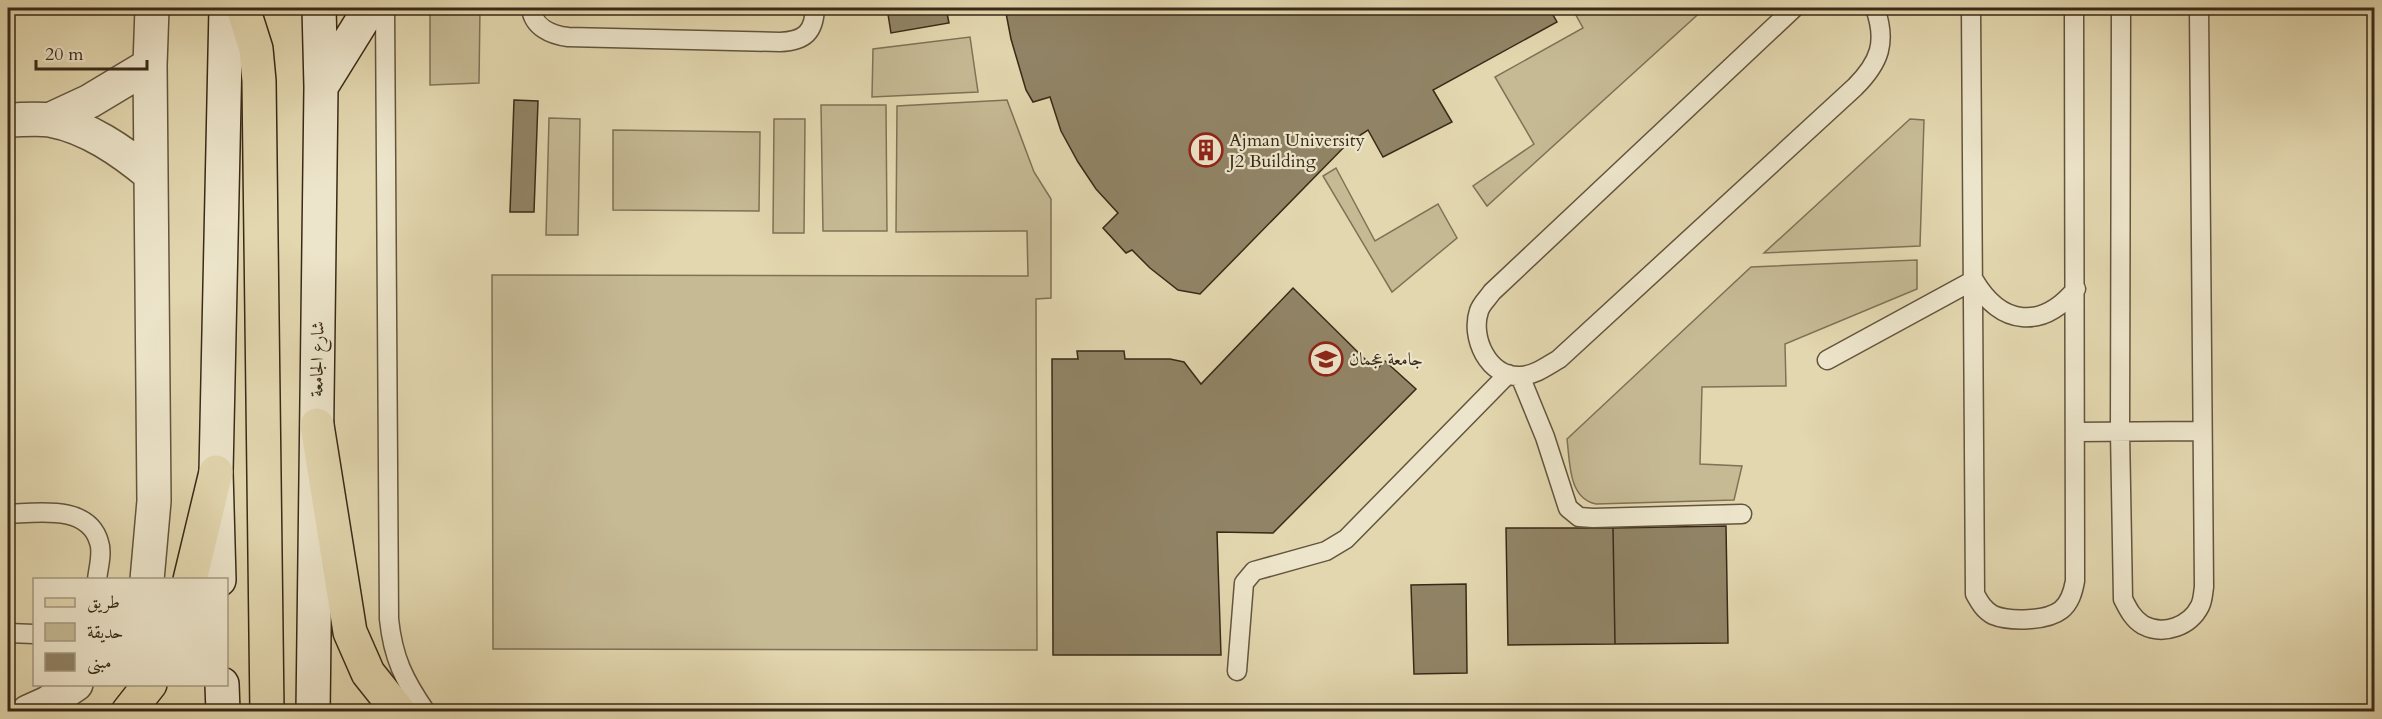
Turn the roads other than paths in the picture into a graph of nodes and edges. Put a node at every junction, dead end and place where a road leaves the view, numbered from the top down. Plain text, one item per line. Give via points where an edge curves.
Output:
1 (152, 8) edge
2 (226, 8) edge
3 (243, 8) edge
4 (319, 8) edge
5 (370, 8) edge
6 (385, 8) edge
7 (531, 8) edge
8 (815, 8) edge
9 (1794, 8) edge
10 (1875, 8) edge
11 (1971, 8) edge
12 (2074, 8) edge
13 (2121, 8) edge
14 (2199, 8) edge
15 (150, 65) junction
16 (321, 87) junction
17 (8, 120) edge
18 (49, 120) junction
19 (152, 175) junction
20 (1974, 280) junction
21 (2076, 288) junction
22 (1827, 360) dead end
23 (1514, 375) junction
24 (317, 425) junction
25 (2202, 431) junction
26 (2075, 432) junction
27 (2120, 432) junction
28 (216, 472) junction
29 (8, 514) edge
30 (1742, 514) dead end
31 (97, 578) edge
32 (147, 578) edge
33 (190, 578) edge
34 (219, 578) edge
35 (8, 633) edge
36 (33, 634) edge
37 (1238, 671) dead end
38 (73, 686) edge
39 (149, 686) edge
40 (222, 686) edge
41 (28, 711) edge
42 (128, 711) edge
43 (223, 711) edge
44 (267, 711) edge
45 (313, 711) edge
46 (399, 711) edge
47 (426, 711) edge

1 - 15 main road
2 - 28 main road
3 - 44 main road via 256,49 259,81
4 - 16 main road, شارع الجامعة
5 - 16 main road
6 - 47 lane via 389,620 399,669
7 - 8 lane via 540,26 552,35 780,42 794,42 806,34 814,22
9 - 23 lane via 1492,292 1479,309 1475,332 1482,353 1498,369
10 - 23 lane via 1881,24 1881,48 1872,70 1559,359 1539,371
11 - 20 lane
12 - 21 lane
13 - 27 lane
14 - 25 lane
15 - 18 main road
15 - 19 main road
16 - 24 main road, شارع الجامعة
17 - 18 main road
18 - 19 main road via 109,143
19 - 32 main road via 154,501
20 - 21 lane via 1985,299 2022,318 2044,315 2063,305
20 - 22 lane
20 - 26 lane via 1974,580 1975,594 1982,607 1994,615 2049,617 2063,609 2072,597
21 - 26 lane
23 - 30 lane via 1545,437 1562,496 1568,508 1579,516
23 - 37 lane via 1347,539 1326,551 1254,571 1244,583 1241,599
24 - 45 main road, شارع الجامعة
24 - 46 main road via 350,632 368,673
25 - 27 lane
25 - 27 lane via 2201,604 2191,618 2177,627 2160,629 2144,625 2122,599
26 - 27 lane
28 - 33 main road
28 - 34 main road
29 - 31 lane via 68,514 88,524 99,542
35 - 36 lane
38 - 41 main road
39 - 42 main road
40 - 43 main road

